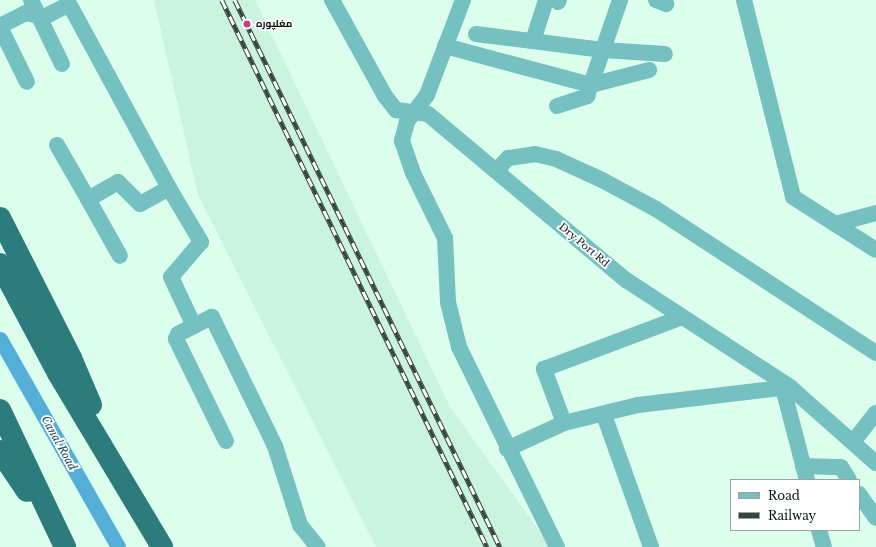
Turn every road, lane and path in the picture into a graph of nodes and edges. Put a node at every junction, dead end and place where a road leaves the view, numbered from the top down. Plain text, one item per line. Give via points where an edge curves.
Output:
1 (31, 0) edge
2 (332, 0) edge
3 (462, 0) edge
4 (620, 0) edge
5 (744, 0) edge
6 (554, 1) edge
7 (68, 2) edge
8 (40, 18) junction
9 (0, 27) edge
10 (476, 34) dead end
11 (533, 41) junction
12 (445, 46) junction
13 (603, 50) junction
14 (665, 54) dead end
15 (62, 64) dead end
16 (649, 70) dead end
17 (27, 82) dead end
18 (591, 85) junction
19 (557, 106) dead end
20 (416, 111) junction
21 (57, 145) dead end
22 (496, 172) junction
23 (169, 188) junction
24 (88, 199) junction
25 (876, 213) edge
26 (0, 218) edge
27 (835, 224) junction
28 (876, 250) edge
29 (120, 256) dead end
30 (0, 264) edge
31 (682, 317) junction
32 (194, 326) junction
33 (876, 354) edge
34 (787, 388) junction
35 (0, 410) edge
36 (876, 413) edge
37 (604, 415) junction
38 (564, 423) junction
39 (226, 441) dead end
40 (853, 442) junction
41 (507, 449) junction
42 (0, 451) edge
43 (876, 463) edge
44 (117, 467) junction
45 (805, 473) edge
46 (848, 479) edge
47 (860, 495) edge
48 (876, 518) edge
49 (819, 531) edge
50 (65, 547) edge
51 (162, 547) edge
52 (318, 547) edge
53 (557, 547) edge
54 (651, 547) edge
55 (824, 547) edge

1 - 8 street
2 - 20 street, Dry Port Rd via 390,104 401,112
3 - 12 street
4 - 13 street
5 - 27 street via 793,197
6 - 11 street
7 - 8 street
7 - 23 street
8 - 9 street via 25,13
8 - 15 street
9 - 17 street
10 - 11 street
11 - 13 street
12 - 18 street
12 - 20 street via 427,95
13 - 14 street
13 - 18 street
16 - 18 street
18 - 19 street via 587,96
20 - 22 street, Dry Port Rd via 428,114
20 - 41 street via 404,128 402,140 413,173 446,238 451,325
21 - 24 street
22 - 31 street, Dry Port Rd via 626,280
22 - 33 street via 508,158 535,154 556,159 602,180 656,209
23 - 24 street via 140,204 118,182
23 - 32 street via 201,242 171,277
24 - 29 street
25 - 27 street
26 - 44 highway via 71,358
27 - 28 street
30 - 44 highway via 58,373
31 - 34 street, Dry Port Rd
31 - 38 street via 544,369
32 - 39 street via 178,334 176,339
32 - 52 street via 214,318 275,446 300,525
34 - 37 street via 638,405
34 - 40 street, Dry Port Rd
34 - 45 street
35 - 50 highway
36 - 40 street
37 - 38 street
37 - 54 street
38 - 41 street
40 - 43 street, Dry Port Rd
41 - 53 street
42 - 50 highway
44 - 51 highway
45 - 46 street via 841,467
47 - 48 street
49 - 55 street

